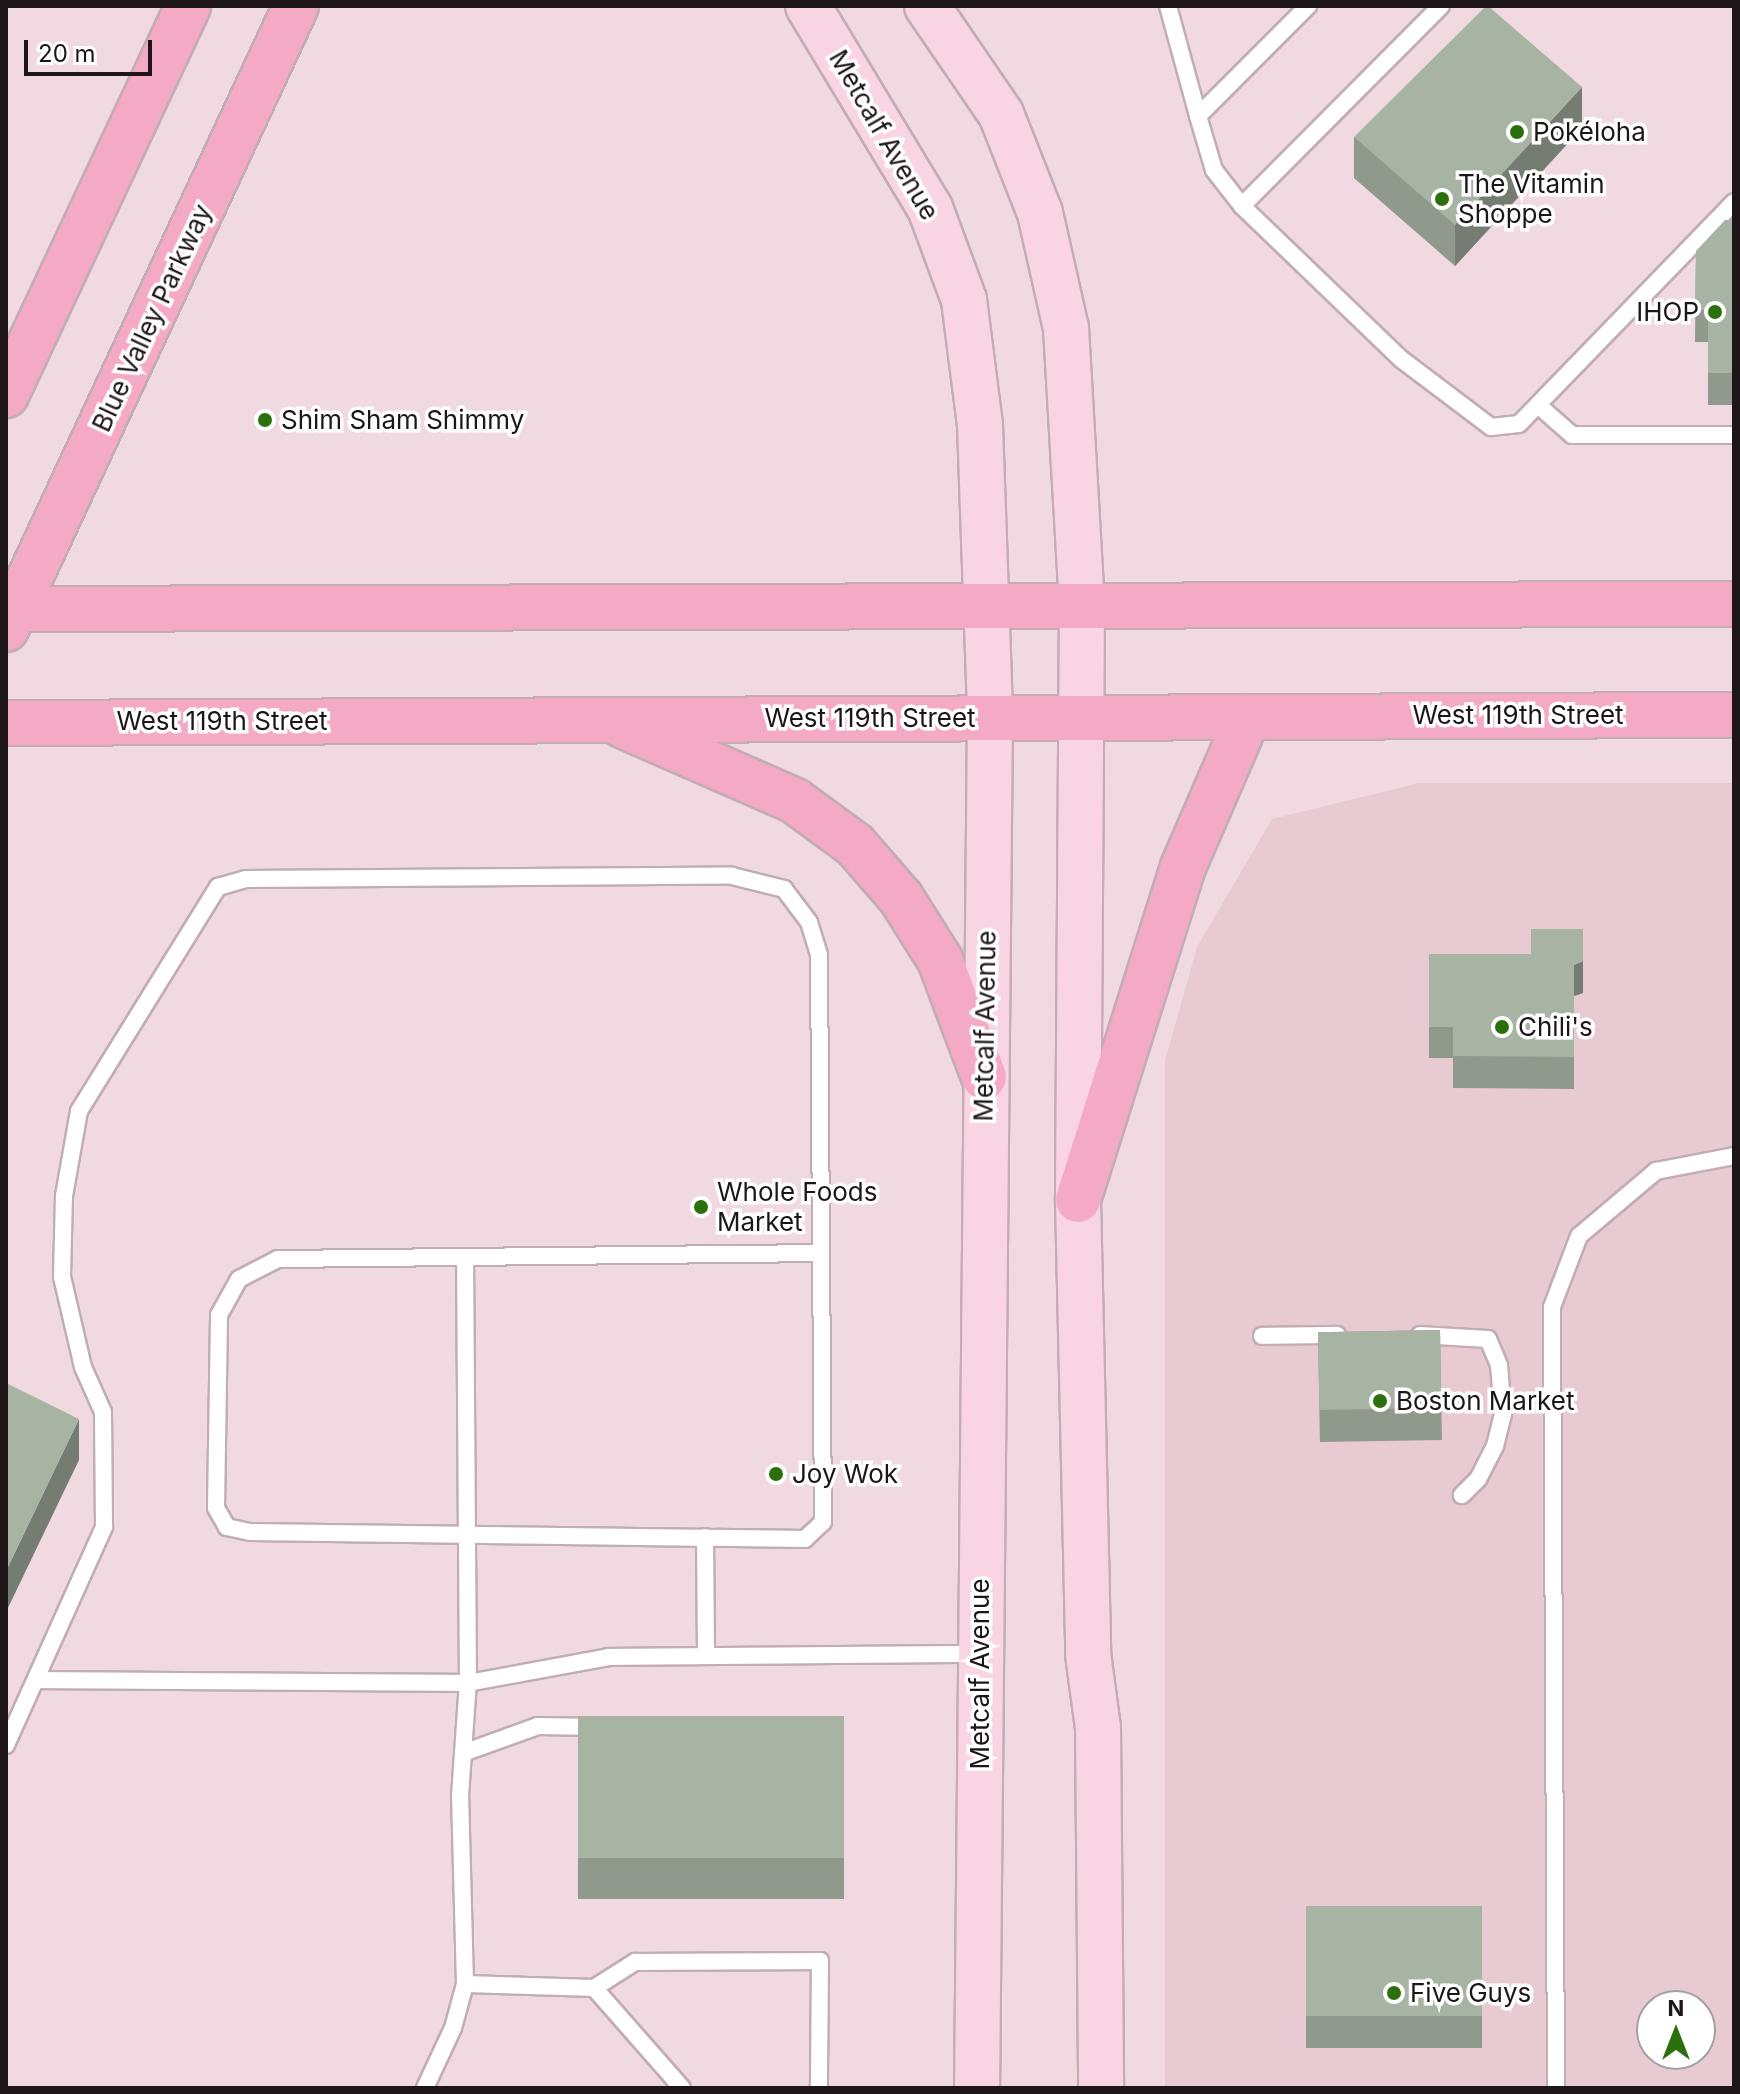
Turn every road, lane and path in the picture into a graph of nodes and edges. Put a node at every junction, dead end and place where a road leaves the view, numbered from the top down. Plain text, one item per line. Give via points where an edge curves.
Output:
1 (188, 6) edge
2 (296, 6) edge
3 (808, 6) edge
4 (927, 6) edge
5 (1168, 6) edge
6 (1308, 6) edge
7 (1441, 6) edge
8 (1198, 116) junction
9 (1734, 202) edge
10 (1242, 206) junction
11 (6, 395) edge
12 (1538, 405) junction
13 (1734, 435) edge
14 (1734, 604) edge
15 (987, 605) junction
16 (1082, 605) junction
17 (9, 616) edge
18 (1734, 715) edge
19 (990, 717) junction
20 (1081, 717) junction
21 (1248, 717) junction
22 (609, 719) junction
23 (6, 723) edge
24 (984, 1077) junction
25 (1734, 1156) edge
26 (1078, 1200) junction
27 (820, 1253) junction
28 (465, 1257) junction
29 (1358, 1335) edge
30 (1405, 1335) edge
31 (1262, 1336) dead end
32 (1462, 1495) dead end
33 (465, 1534) junction
34 (705, 1537) junction
35 (980, 1654) junction
36 (706, 1656) junction
37 (37, 1680) junction
38 (468, 1683) junction
39 (614, 1727) edge
40 (6, 1745) edge
41 (463, 1753) junction
42 (465, 1984) junction
43 (594, 1988) junction
44 (425, 2088) edge
45 (682, 2088) edge
46 (819, 2088) edge
47 (977, 2088) edge
48 (1101, 2088) edge
49 (1556, 2088) edge

1 - 11 main road
2 - 17 main road, Blue Valley Parkway
3 - 15 main road, Metcalf Avenue via 930,208 964,300 980,425
4 - 16 main road via 1001,114 1040,213 1066,328
5 - 8 lane
6 - 8 lane
7 - 10 lane
8 - 10 lane via 1214,170
9 - 12 lane
10 - 12 lane via 1401,359 1491,427 1519,424
12 - 13 lane via 1572,435
14 - 16 main road
15 - 16 main road
15 - 17 main road
15 - 19 main road, Metcalf Avenue
16 - 20 main road
18 - 21 main road, West 119th Street
19 - 20 main road, West 119th Street
19 - 22 main road, West 119th Street
19 - 24 main road, Metcalf Avenue
20 - 21 main road, West 119th Street
20 - 26 main road
21 - 26 main road via 1183,867
22 - 23 main road, West 119th Street
22 - 24 main road via 795,801 855,845 901,898 940,960
24 - 35 main road, Metcalf Avenue
25 - 49 lane via 1656,1171 1645,1180 1579,1236 1552,1307
26 - 48 main road via 1088,1654 1098,1728
27 - 28 lane
27 - 34 lane via 823,1522 805,1539
27 - 37 lane via 819,955 809,922 784,889 732,876 246,879 218,887 79,1111 64,1196 62,1277 83,1367 103,1412 104,1527
28 - 33 lane
28 - 33 lane via 278,1259 239,1279 219,1315 216,1508 227,1527 250,1532
29 - 31 lane
30 - 32 lane via 1488,1339 1499,1365 1503,1414 1495,1446 1478,1479
33 - 34 lane
33 - 38 lane
34 - 36 lane
35 - 36 lane
35 - 47 main road, Metcalf Avenue
36 - 38 lane via 609,1657
37 - 38 lane
37 - 40 lane
38 - 41 lane
39 - 41 lane via 538,1726
41 - 42 lane
42 - 43 lane
42 - 44 lane via 453,2028
43 - 45 lane
43 - 46 lane via 635,1962 820,1961

